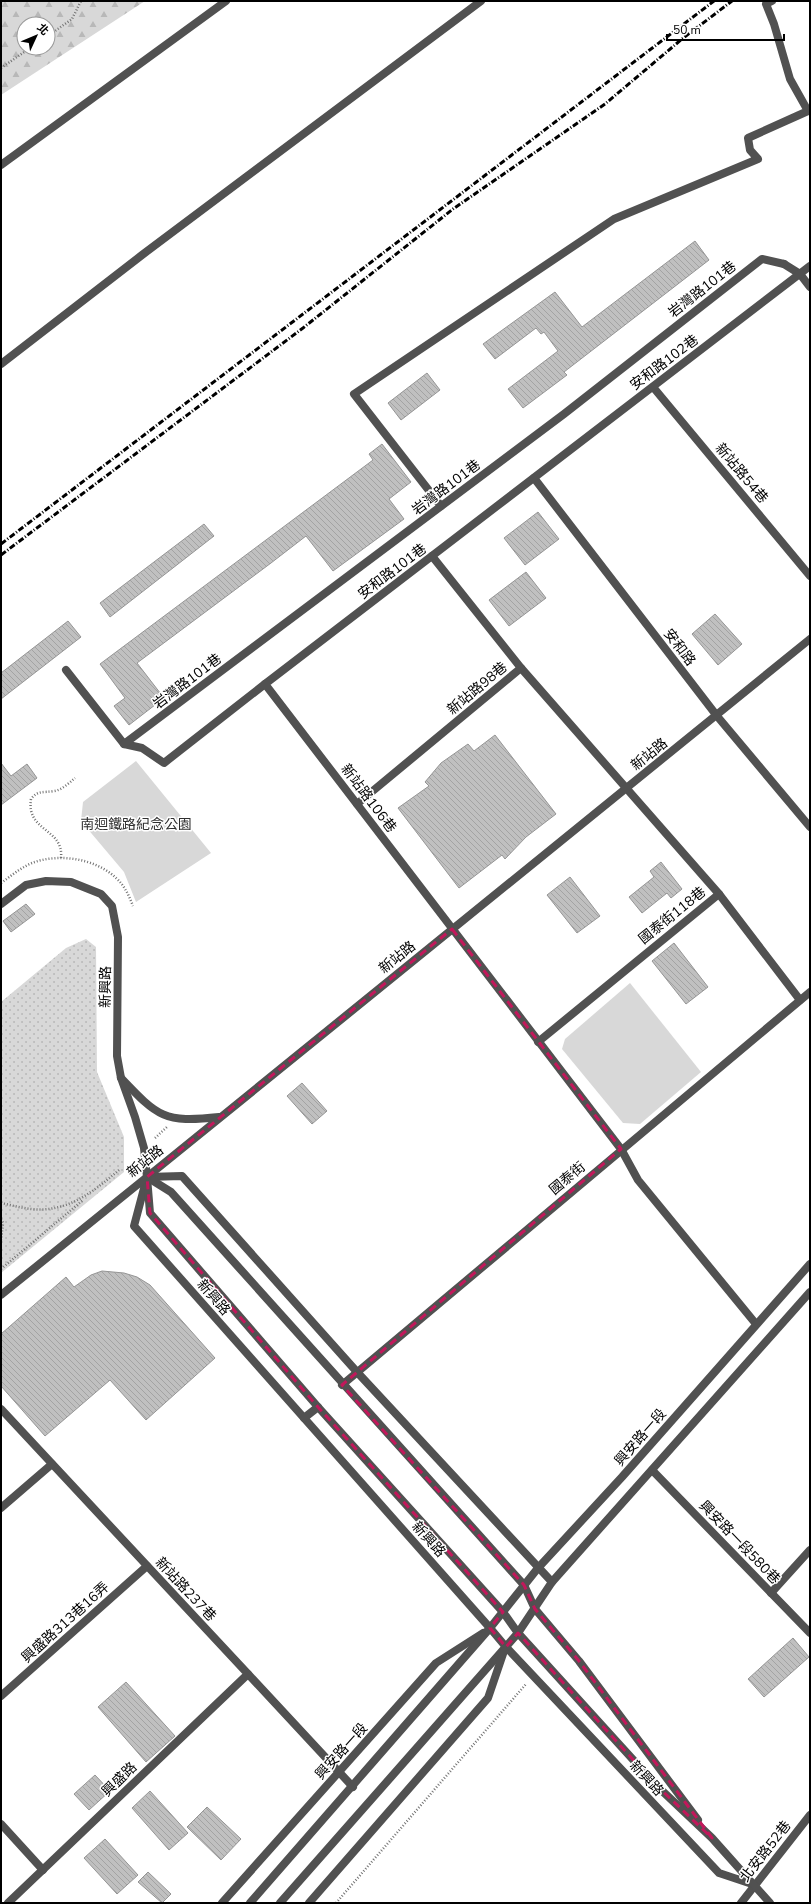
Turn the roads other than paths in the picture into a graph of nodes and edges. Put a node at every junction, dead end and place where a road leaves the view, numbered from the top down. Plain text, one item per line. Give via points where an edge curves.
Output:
1 (226, 1) edge
2 (481, 1) edge
3 (772, 1) edge
4 (1, 165) edge
5 (810, 266) edge
6 (800, 274) junction
7 (810, 287) edge
8 (1, 364) edge
9 (653, 387) junction
10 (534, 478) junction
11 (441, 506) junction
12 (432, 556) junction
13 (810, 576) edge
14 (810, 639) edge
15 (521, 668) junction
16 (66, 670) dead end
17 (265, 684) junction
18 (717, 716) junction
19 (124, 744) junction
20 (627, 788) junction
21 (357, 804) junction
22 (810, 827) edge
23 (719, 894) junction
24 (1, 904) edge
25 (452, 929) junction
26 (810, 992) edge
27 (800, 1000) junction
28 (538, 1042) junction
29 (121, 1078) junction
30 (219, 1117) junction
31 (621, 1149) junction
32 (147, 1177) junction
33 (810, 1264) edge
34 (810, 1292) edge
35 (1, 1295) edge
36 (756, 1324) junction
37 (357, 1372) junction
38 (342, 1385) junction
39 (318, 1407) junction
40 (1, 1409) edge
41 (304, 1418) junction
42 (52, 1464) junction
43 (652, 1470) junction
44 (1, 1508) edge
45 (810, 1550) edge
46 (147, 1566) junction
47 (538, 1568) junction
48 (552, 1582) junction
49 (524, 1585) junction
50 (772, 1593) junction
51 (535, 1609) junction
52 (504, 1612) junction
53 (490, 1628) junction
54 (518, 1633) junction
55 (810, 1633) edge
56 (506, 1647) junction
57 (248, 1674) junction
58 (1, 1696) edge
59 (339, 1772) junction
60 (353, 1787) junction
61 (810, 1815) edge
62 (1, 1824) edge
63 (712, 1838) junction
64 (43, 1870) junction
65 (756, 1885) junction
66 (8, 1903) edge
67 (222, 1903) edge
68 (250, 1903) edge
69 (280, 1903) edge
70 (309, 1903) edge
71 (741, 1903) edge
72 (770, 1903) edge

1 - 4 street
2 - 8 street
3 - 11 street via 766,4 790,79 808,111 748,138 750,150 758,159 614,219 354,394
5 - 6 street, 安和路102巷
6 - 7 street
6 - 9 street, 安和路102巷
6 - 11 street, 岩灣路101巷 via 784,264 762,259 564,414
9 - 10 street, 安和路102巷
9 - 13 street, 新站路54巷
10 - 12 street, 安和路101巷
10 - 18 street, 安和路
11 - 19 street, 岩灣路101巷
12 - 15 street, 新站路98巷
12 - 17 street, 安和路101巷
14 - 18 street, 新站路
15 - 20 street
15 - 21 street, 新站路98巷
16 - 19 street
17 - 19 street, 安和路101巷 via 164,763 142,748
17 - 21 street, 新站路106巷
18 - 20 street, 新站路
18 - 22 street, 安和路
20 - 23 street
20 - 25 street, 新站路
21 - 25 street, 新站路106巷
23 - 27 street, 國泰街118巷
23 - 28 street, 國泰街118巷
24 - 29 street, 新興路 via 26,885 46,881 72,882 101,894 112,906 118,937 117,1056
25 - 28 street, 新站路106巷
25 - 30 street, 新站路
26 - 27 street, 國泰街
27 - 31 street, 國泰街
28 - 31 street, 新站路106巷
29 - 30 street via 146,1104 165,1116 195,1120
29 - 32 street, 新興路 via 144,1148
30 - 32 street, 新站路
31 - 36 street, 新站路106巷 via 638,1180
31 - 37 street, 國泰街
32 - 35 street, 新站路
32 - 37 street via 182,1176
32 - 38 street, 新興路 via 171,1192
32 - 39 street, 新興路 via 150,1213
32 - 41 street, 新興路 via 134,1226
33 - 36 street, 興安路一段
34 - 43 street
36 - 47 street, 興安路一段 via 622,1477
37 - 38 street, 國泰街
37 - 47 street
38 - 49 street, 新興路
39 - 41 street
39 - 52 street, 新興路
40 - 42 street, 新站路237巷
41 - 53 street, 新興路
42 - 44 street
42 - 46 street, 新站路237巷
43 - 48 street
43 - 50 street, 興安路一段580巷
45 - 50 street
46 - 57 street, 新站路237巷
46 - 58 street, 興盛路313巷16弄
47 - 48 street
47 - 49 street, 興安路一段
48 - 51 street
49 - 51 street, 新興路
49 - 52 street, 興安路一段
50 - 55 street, 興安路一段580巷
51 - 54 street
51 - 63 street, 新興路 via 579,1661
52 - 53 street, 興安路一段
52 - 54 street, 新興路
53 - 56 street, 新興路
53 - 59 street, 興安路一段 via 436,1663
53 - 60 street, 興安路一段
54 - 56 street
54 - 63 street, 新興路 via 657,1786
56 - 65 street, 新興路 via 719,1873
56 - 69 street
56 - 70 street via 488,1698
57 - 59 street, 新站路237巷
57 - 64 street, 興盛路
59 - 60 street, 新站路237巷
59 - 67 street, 興安路一段
60 - 68 street, 興安路一段
61 - 65 street, 北安路52巷
62 - 64 street
63 - 65 street, 新興路
64 - 66 street, 興盛路
65 - 71 street, 北安路52巷
65 - 72 street, 新興路

